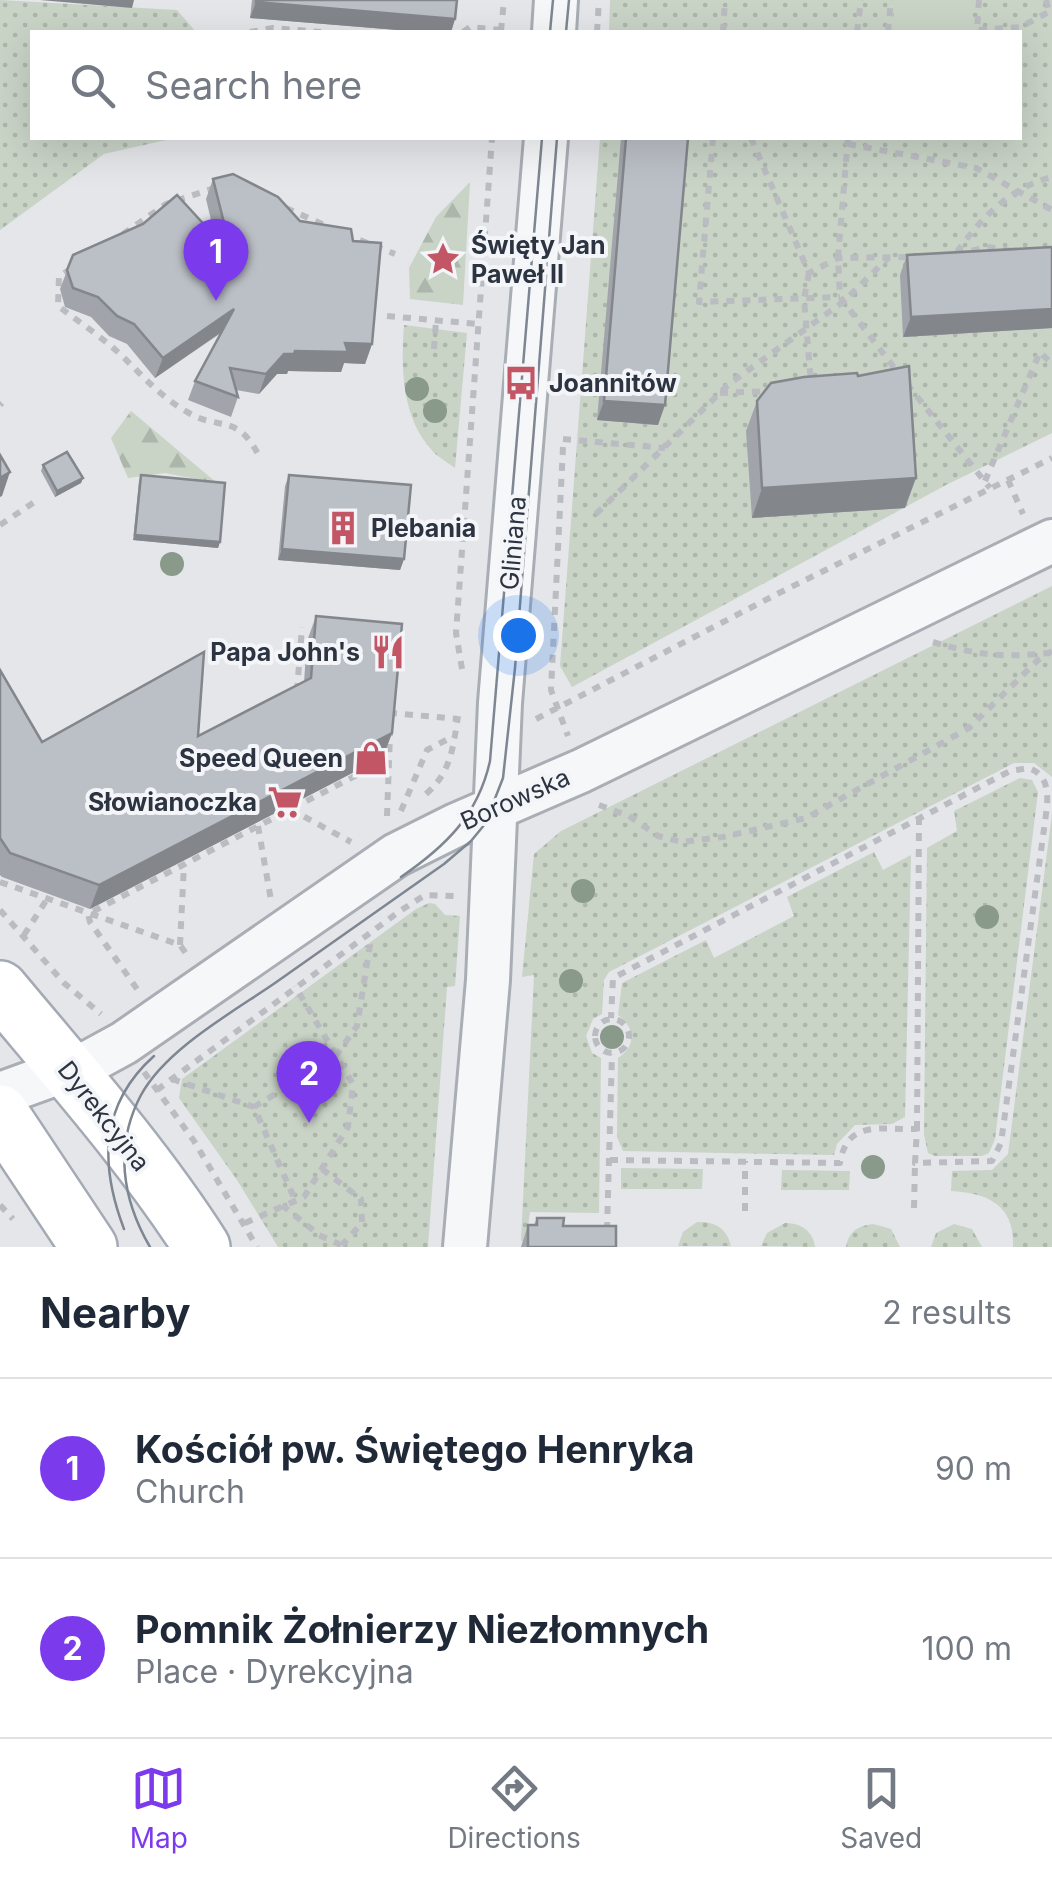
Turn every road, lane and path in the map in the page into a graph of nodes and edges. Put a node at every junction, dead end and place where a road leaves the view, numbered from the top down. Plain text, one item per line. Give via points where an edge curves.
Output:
1 (504, 0) edge
2 (556, 0) edge
3 (599, 0) edge
4 (725, 0) edge
5 (860, 0) edge
6 (891, 0) edge
7 (980, 0) edge
8 (1046, 0) edge
9 (1051, 11) edge
10 (262, 30) edge
11 (297, 30) edge
12 (466, 30) edge
13 (491, 30) edge
14 (501, 30) edge
15 (554, 30) edge
16 (597, 30) edge
17 (722, 30) edge
18 (857, 30) edge
19 (888, 30) edge
20 (976, 30) edge
21 (987, 30) edge
22 (492, 140) edge
23 (546, 140) edge
24 (713, 140) edge
25 (753, 140) edge
26 (848, 141) edge
27 (1052, 177) edge
28 (226, 185) edge
29 (1018, 192) junction
30 (282, 206) edge
31 (1052, 210) edge
32 (114, 240) edge
33 (1017, 252) edge
34 (395, 254) dead end
35 (956, 254) junction
36 (924, 256) edge
37 (942, 256) edge
38 (889, 257) junction
39 (838, 258) junction
40 (73, 267) edge
41 (809, 273) junction
42 (804, 299) junction
43 (841, 300) junction
44 (387, 316) dead end
45 (436, 321) junction
46 (478, 324) junction
47 (806, 330) junction
48 (434, 350) dead end
49 (1052, 364) edge
50 (906, 383) junction
51 (889, 384) edge
52 (824, 389) edge
53 (775, 391) edge
54 (720, 393) junction
55 (665, 448) junction
56 (258, 454) dead end
57 (1052, 458) edge
58 (1008, 480) junction
59 (987, 485) junction
60 (36, 501) dead end
61 (596, 514) dead end
62 (0, 525) edge
63 (1038, 530) edge
64 (302, 627) dead end
65 (927, 640) dead end
66 (1051, 652) edge
67 (464, 679) dead end
68 (394, 693) edge
69 (296, 699) edge
70 (460, 706) dead end
71 (558, 710) junction
72 (392, 713) junction
73 (458, 719) junction
74 (535, 720) dead end
75 (455, 736) junction
76 (570, 742) dead end
77 (388, 759) junction
78 (598, 804) dead end
79 (493, 808) junction
80 (290, 809) junction
81 (918, 820) junction
82 (387, 822) dead end
83 (258, 826) junction
84 (357, 845) dead end
85 (184, 864) junction
86 (0, 882) edge
87 (454, 896) dead end
88 (47, 898) junction
89 (272, 906) dead end
90 (0, 910) edge
91 (88, 914) junction
92 (24, 934) junction
93 (366, 934) junction
94 (180, 945) junction
95 (190, 960) dead end
96 (295, 986) junction
97 (0, 989) edge
98 (140, 994) dead end
99 (106, 1018) dead end
100 (611, 1018) junction
101 (612, 1054) junction
102 (335, 1057) junction
103 (69, 1070) junction
104 (172, 1079) junction
105 (0, 1094) edge
106 (254, 1107) junction
107 (0, 1113) edge
108 (916, 1129) junction
109 (610, 1160) junction
110 (746, 1161) junction
111 (916, 1163) junction
112 (322, 1170) junction
113 (295, 1200) junction
114 (282, 1205) junction
115 (914, 1208) dead end
116 (745, 1211) dead end
117 (607, 1230) edge
118 (223, 1235) edge
119 (344, 1246) edge
120 (88, 1247) edge
121 (258, 1247) edge
122 (465, 1247) edge

1 - 14 path
2 - 15 street
3 - 16 path
4 - 17 path
5 - 18 path
6 - 19 path
7 - 20 path
8 - 9 path
9 - 21 path via 1021,27
10 - 11 path
12 - 13 path
22 - 46 path
23 - 79 street, Gliniana
24 - 42 path via 699,302
25 - 41 path
26 - 29 path via 976,168
26 - 39 path
27 - 29 path
28 - 32 path via 166,204
29 - 31 path
29 - 35 path via 976,225
30 - 34 path
33 - 35 path via 988,247
35 - 37 path
36 - 38 path
38 - 39 path
38 - 43 path
39 - 41 path
39 - 43 path
40 - 56 path via 59,276 58,306 118,352 149,386 192,416 247,434
41 - 42 path
42 - 43 path
42 - 47 path
43 - 47 path
43 - 50 path
44 - 45 path
45 - 46 path
45 - 48 path
46 - 67 path via 456,633
47 - 52 path via 812,390
47 - 54 path
49 - 59 path via 1040,352
50 - 51 path
50 - 59 path
53 - 54 path
54 - 55 path
55 - 61 path
55 - 71 path via 563,438 551,669
57 - 58 path
58 - 59 path
58 - 63 path
59 - 71 path
60 - 62 path
63 - 79 street, Borowska via 580,771
64 - 69 path
65 - 66 path via 978,656
66 - 78 path via 969,728 806,818 682,842
68 - 72 path
70 - 73 path
71 - 74 path
71 - 76 path
72 - 73 path
72 - 77 path
73 - 75 path
75 - 75 path via 444,776 400,813 427,750
77 - 80 path
77 - 82 path
79 - 103 street, Borowska via 396,855 124,1043
79 - 122 street, Gliniana via 487,996
80 - 83 path
80 - 84 path
81 - 100 path via 614,978
81 - 108 path
81 - 111 path via 1019,768 1045,780 999,1152 992,1161
83 - 85 path
83 - 89 path
85 - 91 path
85 - 94 path
86 - 88 path
87 - 93 path via 425,895
88 - 91 path
88 - 92 path
90 - 92 path
91 - 94 path
91 - 98 path
92 - 99 path via 64,983
93 - 96 path
93 - 102 path via 370,945 357,1026
94 - 95 path
96 - 102 path
96 - 104 path
97 - 103 main road, Dyrekcyjna
100 - 101 path via 594,1036
100 - 101 path via 629,1035
101 - 109 path
102 - 106 path
102 - 112 path via 353,1084 348,1127
103 - 105 street, Borowska
103 - 118 main road, Dyrekcyjna via 168,1196
104 - 106 path
104 - 118 path via 157,1090
106 - 113 path
107 - 120 main road
108 - 110 path via 852,1134 840,1163
108 - 111 path
109 - 110 path
109 - 117 path
110 - 116 path
111 - 115 path
112 - 113 path
112 - 119 path via 361,1199 362,1223
113 - 114 path
114 - 118 path
114 - 119 path
118 - 121 path

